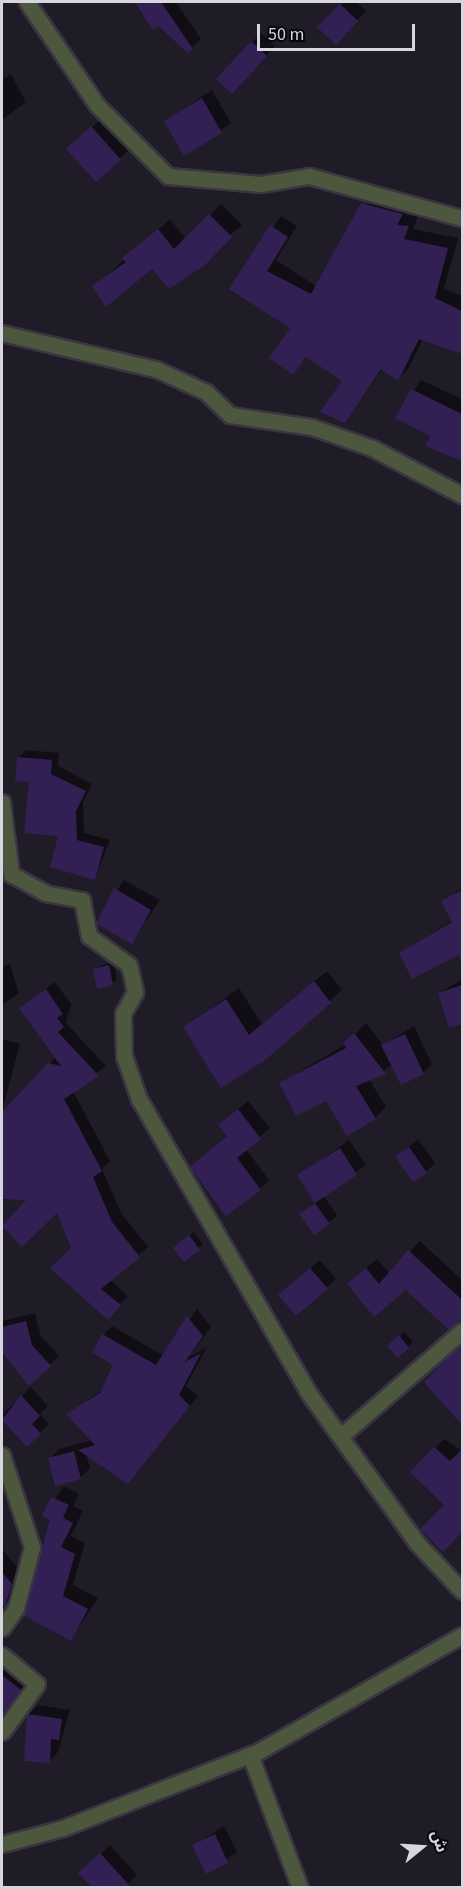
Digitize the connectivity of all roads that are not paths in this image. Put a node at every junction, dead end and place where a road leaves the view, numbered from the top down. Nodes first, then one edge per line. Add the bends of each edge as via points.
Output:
1 (27, 2) edge
2 (462, 218) edge
3 (2, 333) edge
4 (462, 495) edge
5 (2, 802) edge
6 (462, 1331) edge
7 (341, 1436) junction
8 (2, 1455) edge
9 (462, 1592) edge
10 (2, 1628) edge
11 (462, 1635) edge
12 (2, 1655) edge
13 (2, 1732) edge
14 (250, 1755) junction
15 (2, 1844) edge
16 (300, 1887) edge

1 - 2 street via 97,105 168,176 261,184 309,176
3 - 4 street via 156,369 207,392 230,415 312,427 372,448
5 - 7 street via 11,874 45,893 82,900 89,936 129,965 135,992 123,1014 124,1056 139,1099 310,1395
6 - 7 street
7 - 9 street via 418,1544
8 - 10 street via 32,1547 16,1608
11 - 14 street
12 - 13 street via 37,1684
14 - 15 street via 63,1828
14 - 16 street

